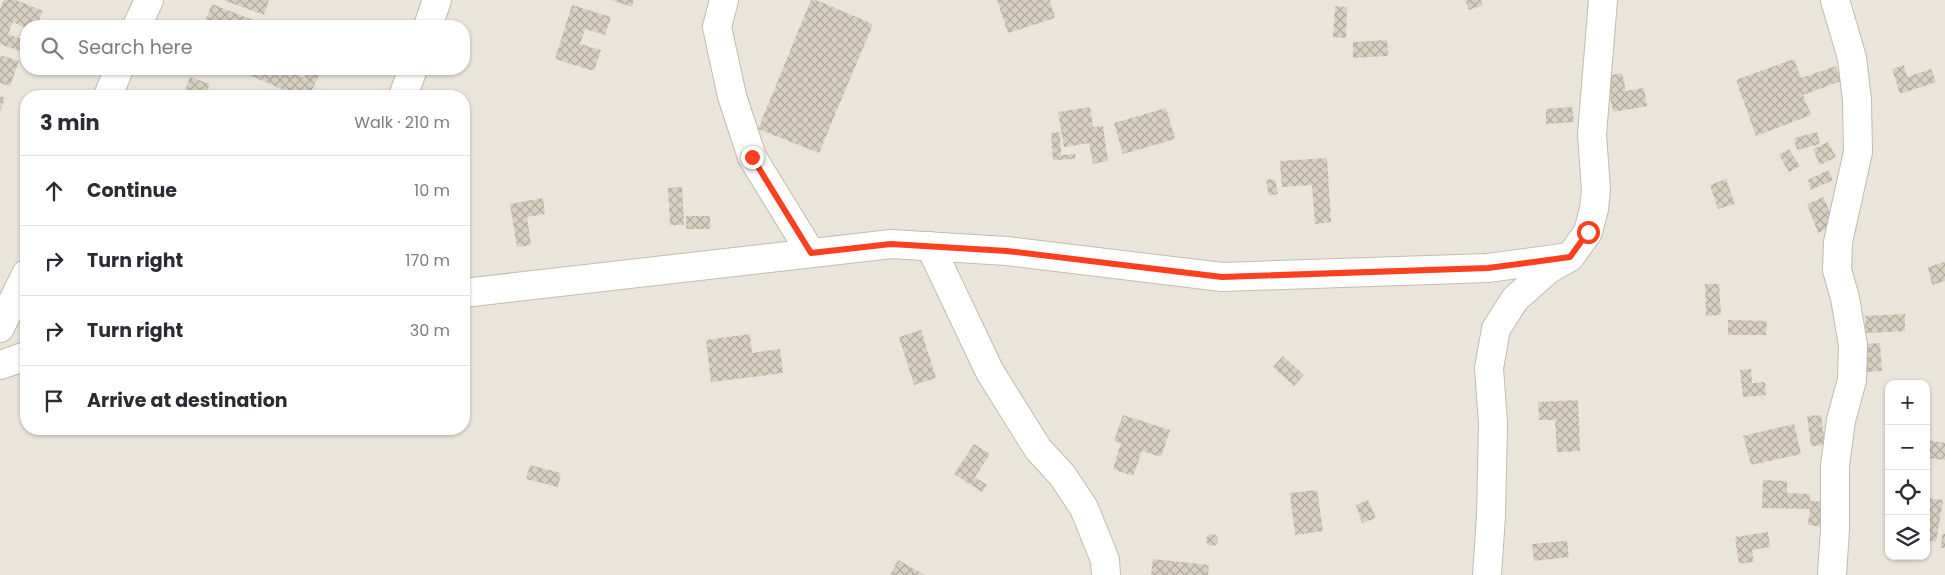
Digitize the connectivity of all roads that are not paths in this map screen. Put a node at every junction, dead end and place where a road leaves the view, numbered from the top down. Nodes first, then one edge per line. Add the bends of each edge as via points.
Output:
1 (149, 0) edge
2 (437, 0) edge
3 (724, 0) edge
4 (1603, 0) edge
5 (1834, 0) edge
6 (140, 20) edge
7 (430, 20) edge
8 (117, 75) edge
9 (411, 75) edge
10 (110, 90) edge
11 (406, 90) edge
12 (930, 246) junction
13 (811, 253) junction
14 (1570, 257) junction
15 (20, 286) edge
16 (470, 291) edge
17 (0, 328) edge
18 (20, 358) edge
19 (0, 365) edge
20 (1106, 575) edge
21 (1487, 575) edge
22 (1832, 575) edge

1 - 6 street
2 - 7 street
3 - 13 street via 717,27 732,96 752,157
4 - 14 street via 1592,134 1596,190 1594,209 1588,232
5 - 22 street via 1852,58 1858,152 1838,242 1837,270 1846,298 1853,344 1852,380 1835,466 1836,529
8 - 10 street
9 - 11 street
12 - 13 street via 891,244
12 - 14 street via 1007,251 1222,277 1488,268
12 - 20 street via 990,372 1038,449 1062,475 1084,508 1105,560
13 - 16 street
14 - 21 street via 1549,269 1516,299 1496,329 1489,368 1493,423 1492,516
15 - 17 street
18 - 19 street

